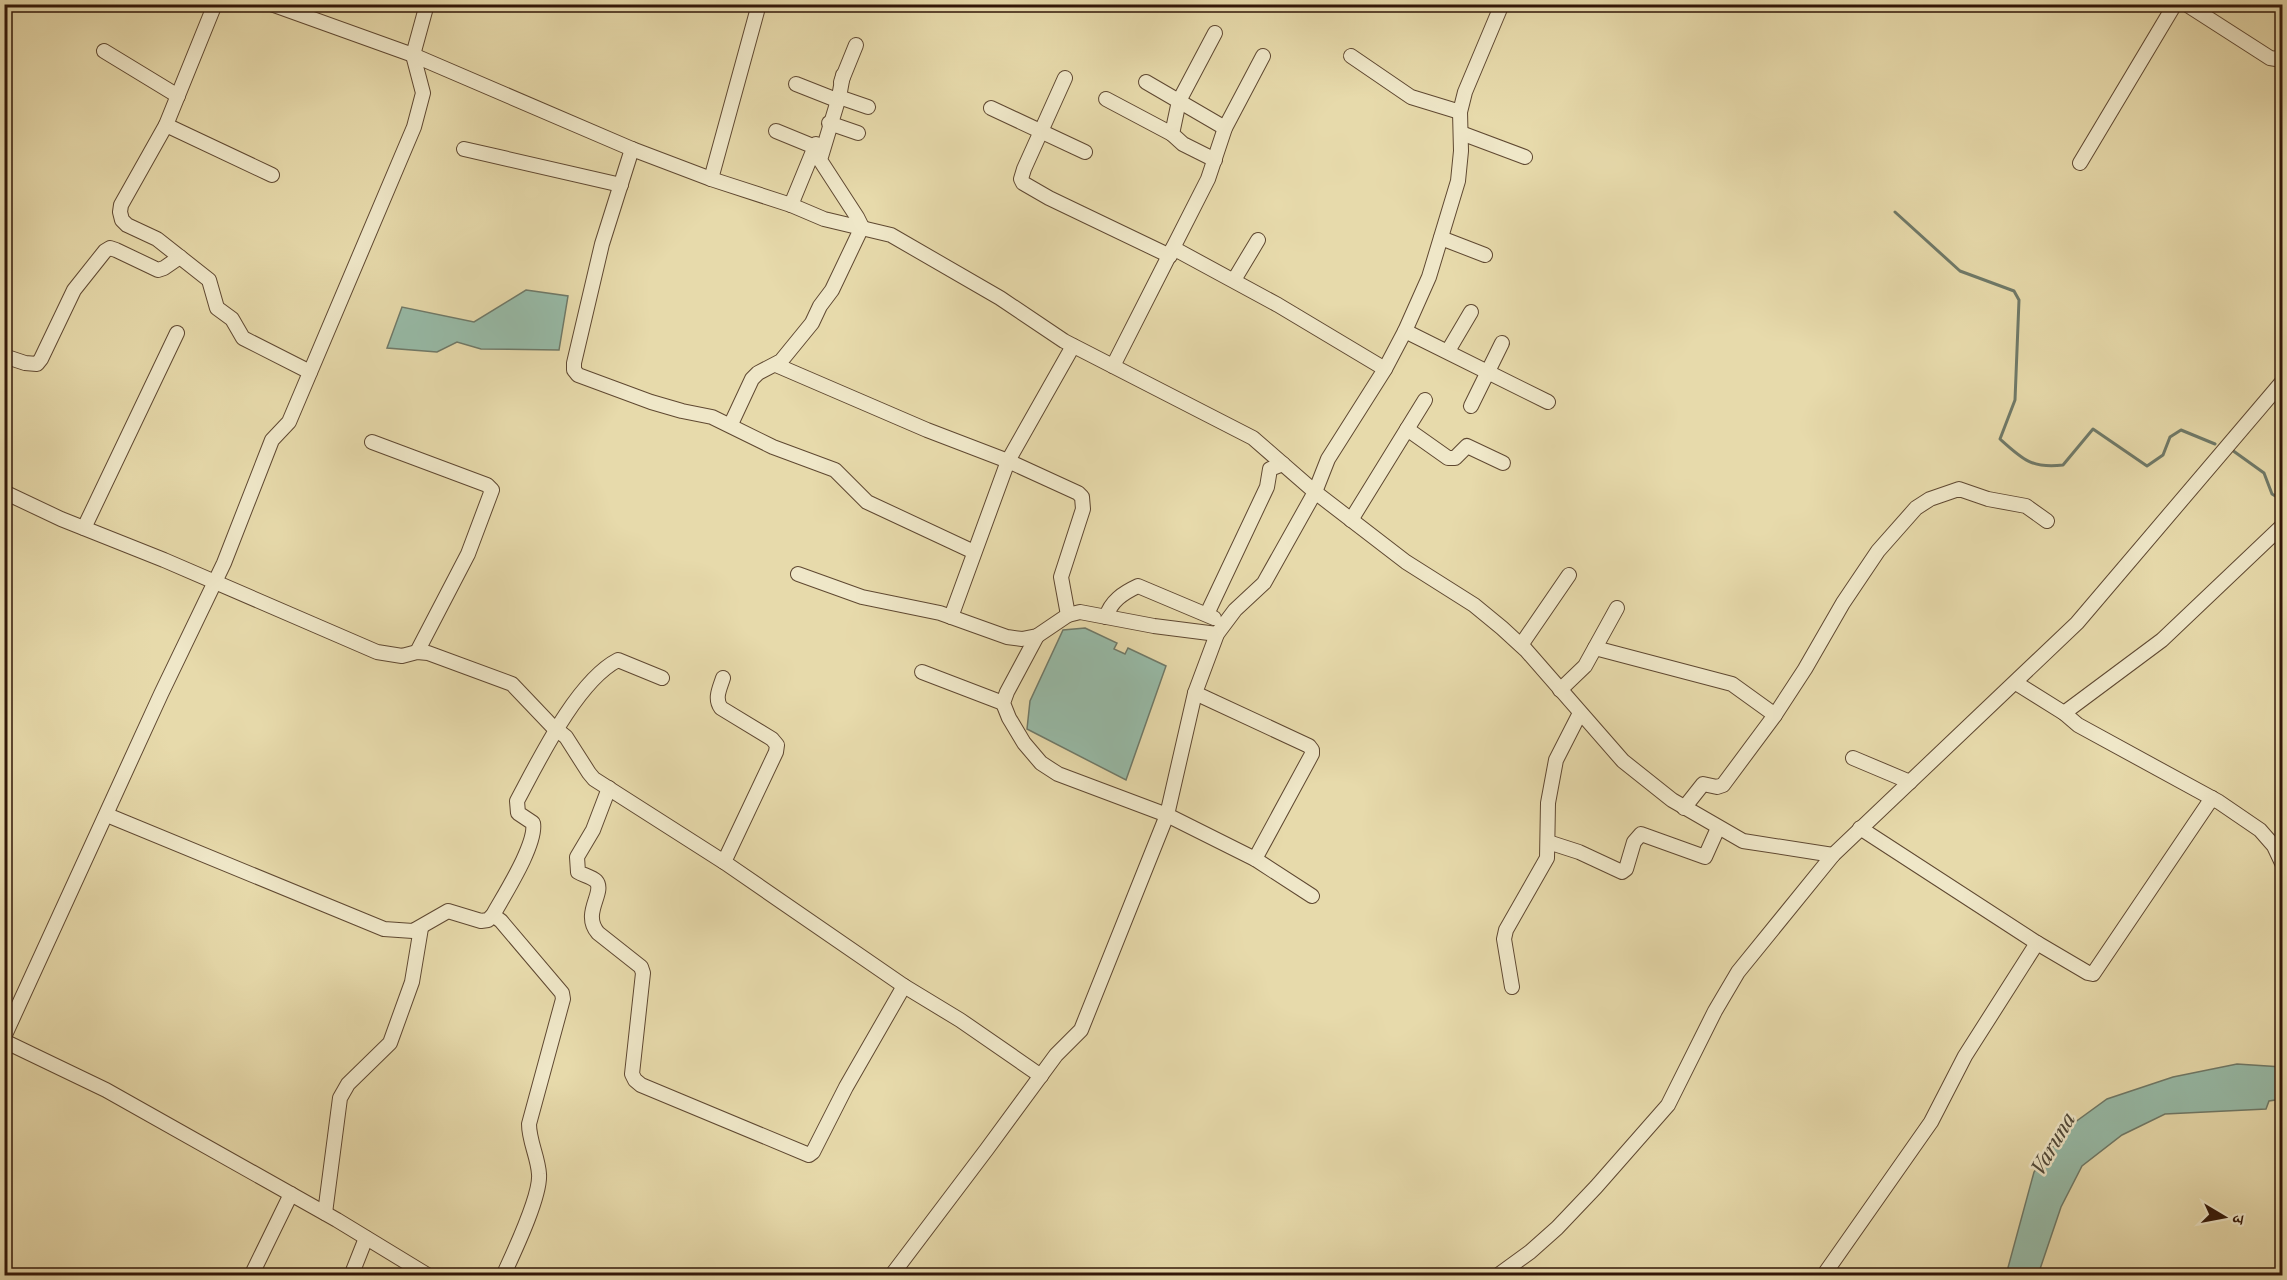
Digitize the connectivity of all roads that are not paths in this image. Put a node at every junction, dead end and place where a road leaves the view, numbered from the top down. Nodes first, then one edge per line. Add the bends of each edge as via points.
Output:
1 (215, 4) edge
2 (271, 4) edge
3 (427, 4) edge
4 (759, 4) edge
5 (1502, 4) edge
6 (2175, 4) edge
7 (2186, 4) edge
8 (1215, 33) dead end
9 (856, 45) dead end
10 (104, 51) dead end
11 (413, 55) junction
12 (2283, 55) edge
13 (1351, 56) dead end
14 (1263, 57) dead end
15 (1065, 78) dead end
16 (1146, 82) dead end
17 (796, 84) dead end
18 (178, 96) junction
19 (837, 98) junction
20 (1106, 99) dead end
21 (1179, 100) junction
22 (868, 107) dead end
23 (991, 108) dead end
24 (1460, 112) junction
25 (830, 123) junction
26 (166, 125) junction
27 (1226, 128) junction
28 (776, 131) dead end
29 (1041, 131) junction
30 (858, 133) dead end
31 (1461, 133) junction
32 (1172, 134) junction
33 (815, 147) junction
34 (464, 148) dead end
35 (632, 149) junction
36 (1085, 152) dead end
37 (1525, 157) dead end
38 (1215, 160) junction
39 (2080, 163) dead end
40 (272, 174) dead end
41 (711, 179) junction
42 (621, 185) junction
43 (791, 205) junction
44 (862, 227) junction
45 (1441, 238) junction
46 (1258, 240) dead end
47 (1172, 252) junction
48 (1485, 255) dead end
49 (180, 256) junction
50 (1234, 280) junction
51 (1471, 312) dead end
52 (1405, 331) junction
53 (177, 333) dead end
54 (1502, 343) dead end
55 (1073, 346) junction
56 (1448, 351) junction
57 (5, 359) edge
58 (776, 365) junction
59 (1113, 366) junction
60 (1384, 369) junction
61 (1487, 371) junction
62 (310, 372) junction
63 (2283, 382) edge
64 (1425, 400) dead end
65 (1548, 402) dead end
66 (1471, 406) dead end
67 (731, 424) junction
68 (1407, 429) junction
69 (372, 442) dead end
70 (1008, 461) junction
71 (1503, 463) dead end
72 (1283, 464) junction
73 (4, 492) edge
74 (1315, 492) junction
75 (1351, 520) junction
76 (2047, 521) dead end
77 (2283, 526) edge
78 (84, 528) junction
79 (974, 552) junction
80 (798, 574) dead end
81 (1569, 575) dead end
82 (215, 581) junction
83 (1617, 608) dead end
84 (1207, 614) junction
85 (1068, 615) junction
86 (1106, 616) junction
87 (951, 617) junction
88 (1221, 628) junction
89 (1037, 636) junction
90 (1521, 645) junction
91 (1595, 648) junction
92 (417, 652) junction
93 (922, 672) dead end
94 (662, 678) dead end
95 (723, 678) dead end
96 (2016, 682) junction
97 (1560, 690) junction
98 (1195, 693) junction
99 (1003, 703) junction
100 (1580, 713) junction
101 (2064, 713) junction
102 (1775, 715) junction
103 (556, 729) junction
104 (1853, 758) dead end
105 (1910, 782) junction
106 (609, 788) junction
107 (2212, 798) junction
108 (1684, 808) junction
109 (107, 815) junction
110 (1167, 815) junction
111 (1718, 828) junction
112 (1860, 828) junction
113 (1548, 842) junction
114 (1833, 855) junction
115 (1255, 859) junction
116 (724, 862) junction
117 (2283, 862) edge
118 (1312, 896) dead end
119 (493, 915) junction
120 (421, 928) junction
121 (2037, 943) junction
122 (904, 986) junction
123 (1512, 987) dead end
124 (4, 1039) edge
125 (1041, 1076) junction
126 (291, 1194) junction
127 (326, 1214) junction
128 (366, 1238) junction
129 (252, 1275) edge
130 (351, 1275) edge
131 (429, 1275) edge
132 (503, 1275) edge
133 (891, 1275) edge
134 (1497, 1275) edge
135 (1823, 1275) edge

1 - 18 street
2 - 11 street
3 - 11 street
4 - 41 street
5 - 24 street
6 - 39 street
7 - 12 street via 2270,58
8 - 21 street
9 - 19 street
10 - 18 street
11 - 35 street
11 - 62 street via 423,93 419,115
13 - 24 street via 1411,97
14 - 27 street
15 - 29 street
16 - 21 street
17 - 19 street
18 - 26 street
19 - 22 street
19 - 25 street
19 - 33 street
20 - 32 street
21 - 27 street
21 - 32 street
23 - 29 street
24 - 31 street
25 - 30 street
25 - 44 street via 819,160
26 - 40 street
26 - 49 street via 120,212 127,225 157,239
27 - 38 street
28 - 33 street
29 - 36 street
29 - 47 street via 1022,174 1023,183
31 - 37 street
31 - 45 street via 1458,180
32 - 38 street
33 - 43 street
34 - 42 street
35 - 41 street
35 - 42 street
38 - 47 street
41 - 43 street
42 - 67 street via 602,244 574,370 578,375 651,402
43 - 44 street via 824,219
44 - 55 street via 891,234 945,264
44 - 58 street via 812,323
45 - 48 street
45 - 52 street
46 - 50 street
47 - 50 street
47 - 59 street
49 - 57 street via 158,270 110,248 74,290 37,364
49 - 62 street via 209,280 217,308 232,319 243,338
50 - 60 street
51 - 56 street
52 - 56 street
52 - 60 street
53 - 78 street
54 - 61 street
55 - 59 street
55 - 70 street
56 - 61 street
58 - 67 street via 752,379
58 - 70 street
59 - 72 street via 1240,430
60 - 74 street via 1328,459
61 - 65 street
61 - 66 street
62 - 82 street via 287,426 272,440
63 - 96 street via 2077,623
64 - 68 street
67 - 79 street via 773,447 835,470 867,502
68 - 71 street via 1448,458 1455,458 1467,446
68 - 75 street
69 - 92 street via 488,485 492,490 468,554
70 - 79 street
70 - 85 street via 1082,497 1083,509 1061,577
72 - 74 street
72 - 84 street via 1270,469 1266,487
73 - 78 street
74 - 75 street
74 - 88 street via 1264,583
75 - 90 street via 1406,562 1474,605
76 - 102 street via 2026,506 1959,489 1916,508 1872,560
77 - 101 street via 2162,640
78 - 82 street
79 - 87 street
80 - 87 street via 862,597
81 - 90 street
82 - 92 street via 377,652 402,656
82 - 109 street
83 - 91 street
84 - 86 street via 1138,586 1115,600
84 - 88 street
85 - 86 street via 1080,612
85 - 89 street
86 - 88 street via 1154,626
87 - 89 street via 1007,637
88 - 98 street
89 - 99 street
90 - 97 street
91 - 97 street via 1585,666
91 - 102 street via 1732,684
92 - 103 street via 512,684
93 - 99 street
94 - 103 street via 618,660 586,688
95 - 116 street via 717,696 721,708 777,745
96 - 101 street
96 - 105 street
97 - 100 street
98 - 110 street
98 - 115 street via 1312,750
99 - 110 street via 1024,743 1049,769
100 - 108 street via 1623,761
100 - 113 street via 1556,760 1548,803
101 - 107 street via 2078,725
102 - 108 street via 1722,785 1703,784
103 - 106 street via 571,743 588,774
103 - 119 street via 517,801 518,813 530,819 534,829 527,852
104 - 105 street
105 - 112 street
106 - 116 street
106 - 122 street via 576,865 578,872 599,888 590,918 592,927 641,967 643,973 632,1074 640,1085 808,1155
107 - 117 street via 2260,830
107 - 121 street via 2093,974
108 - 111 street
109 - 120 street via 384,929
109 - 124 street
110 - 115 street
110 - 125 street via 1081,1030
111 - 113 street via 1705,857 1641,834 1622,872
111 - 114 street via 1743,841
112 - 114 street
112 - 121 street
113 - 123 street via 1547,858 1504,939
114 - 134 street via 1738,972 1668,1105 1557,1228
115 - 118 street
116 - 122 street
119 - 120 street via 481,921 448,911
119 - 132 street via 562,993 563,999 529,1124 539,1186
120 - 127 street via 412,982 390,1043 348,1084 340,1098
121 - 135 street via 1965,1056 1931,1122
122 - 125 street
124 - 126 street via 106,1090
125 - 133 street
126 - 127 street
126 - 129 street
127 - 128 street
128 - 130 street
128 - 131 street

